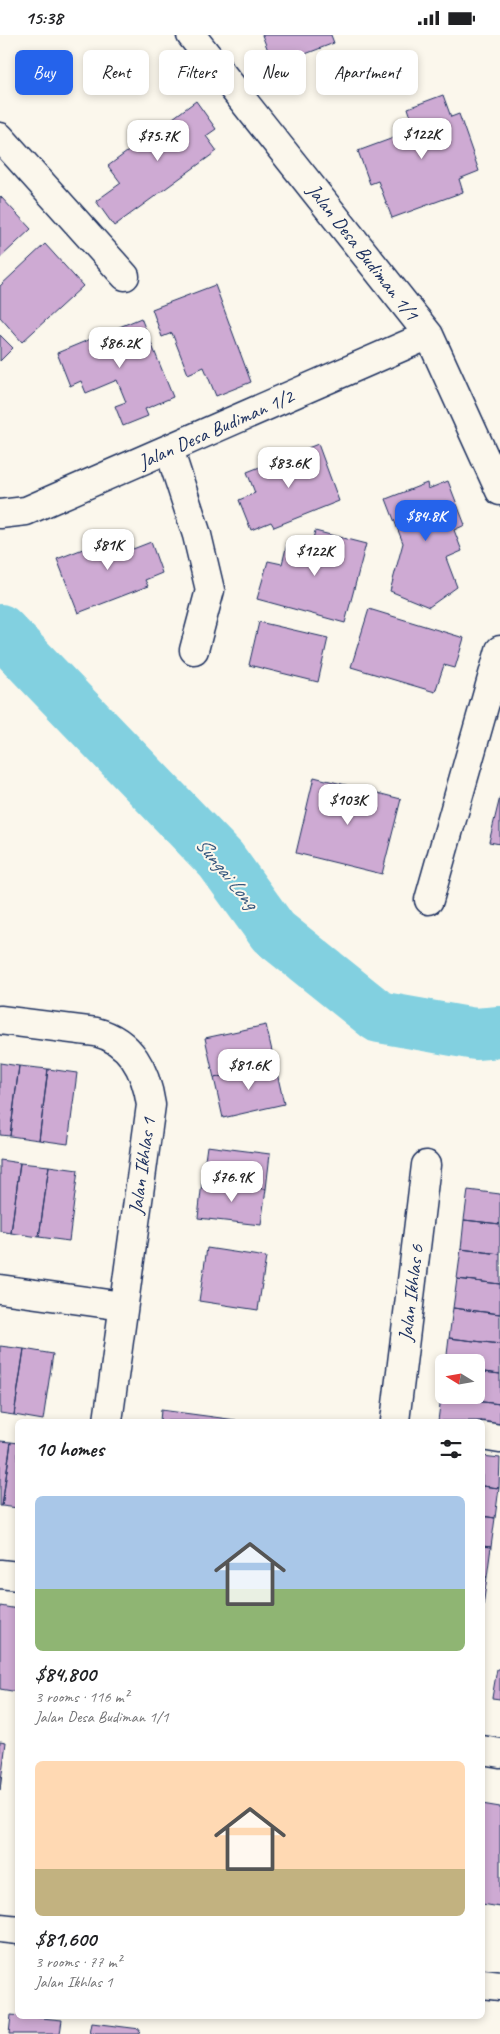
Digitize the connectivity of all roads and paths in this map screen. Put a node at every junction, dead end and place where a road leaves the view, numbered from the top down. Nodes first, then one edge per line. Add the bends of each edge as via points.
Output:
1 (190, 35) edge
2 (0, 137) edge
3 (124, 276) dead end
4 (429, 335) junction
5 (169, 449) junction
6 (500, 491) edge
7 (0, 514) edge
8 (500, 650) edge
9 (194, 651) dead end
10 (429, 901) dead end
11 (0, 1020) edge
12 (426, 1165) dead end
13 (0, 1289) edge
14 (123, 1306) junction
15 (108, 1419) edge
16 (395, 1419) edge
17 (485, 1436) edge
18 (500, 1439) edge
19 (0, 1574) edge
20 (15, 1576) edge
21 (485, 1750) edge
22 (500, 1753) edge
23 (0, 1928) edge
24 (15, 1930) edge
25 (485, 1983) edge
26 (500, 1985) edge

1 - 4 street, Jalan Desa Budiman 1/1
2 - 3 street
4 - 5 street, Jalan Desa Budiman 1/2
4 - 6 street, Jalan Desa Budiman 1/1
5 - 7 street, Jalan Desa Budiman 1/2 via 26,511
5 - 9 street via 197,535 210,589
8 - 10 street
11 - 14 street, Jalan Ikhlas 1 via 108,1035 128,1049 138,1061 151,1105
12 - 16 street, Jalan Ikhlas 6
13 - 14 street
14 - 15 street, Jalan Ikhlas 1
17 - 18 street
19 - 20 street
21 - 22 street
23 - 24 street
25 - 26 street

